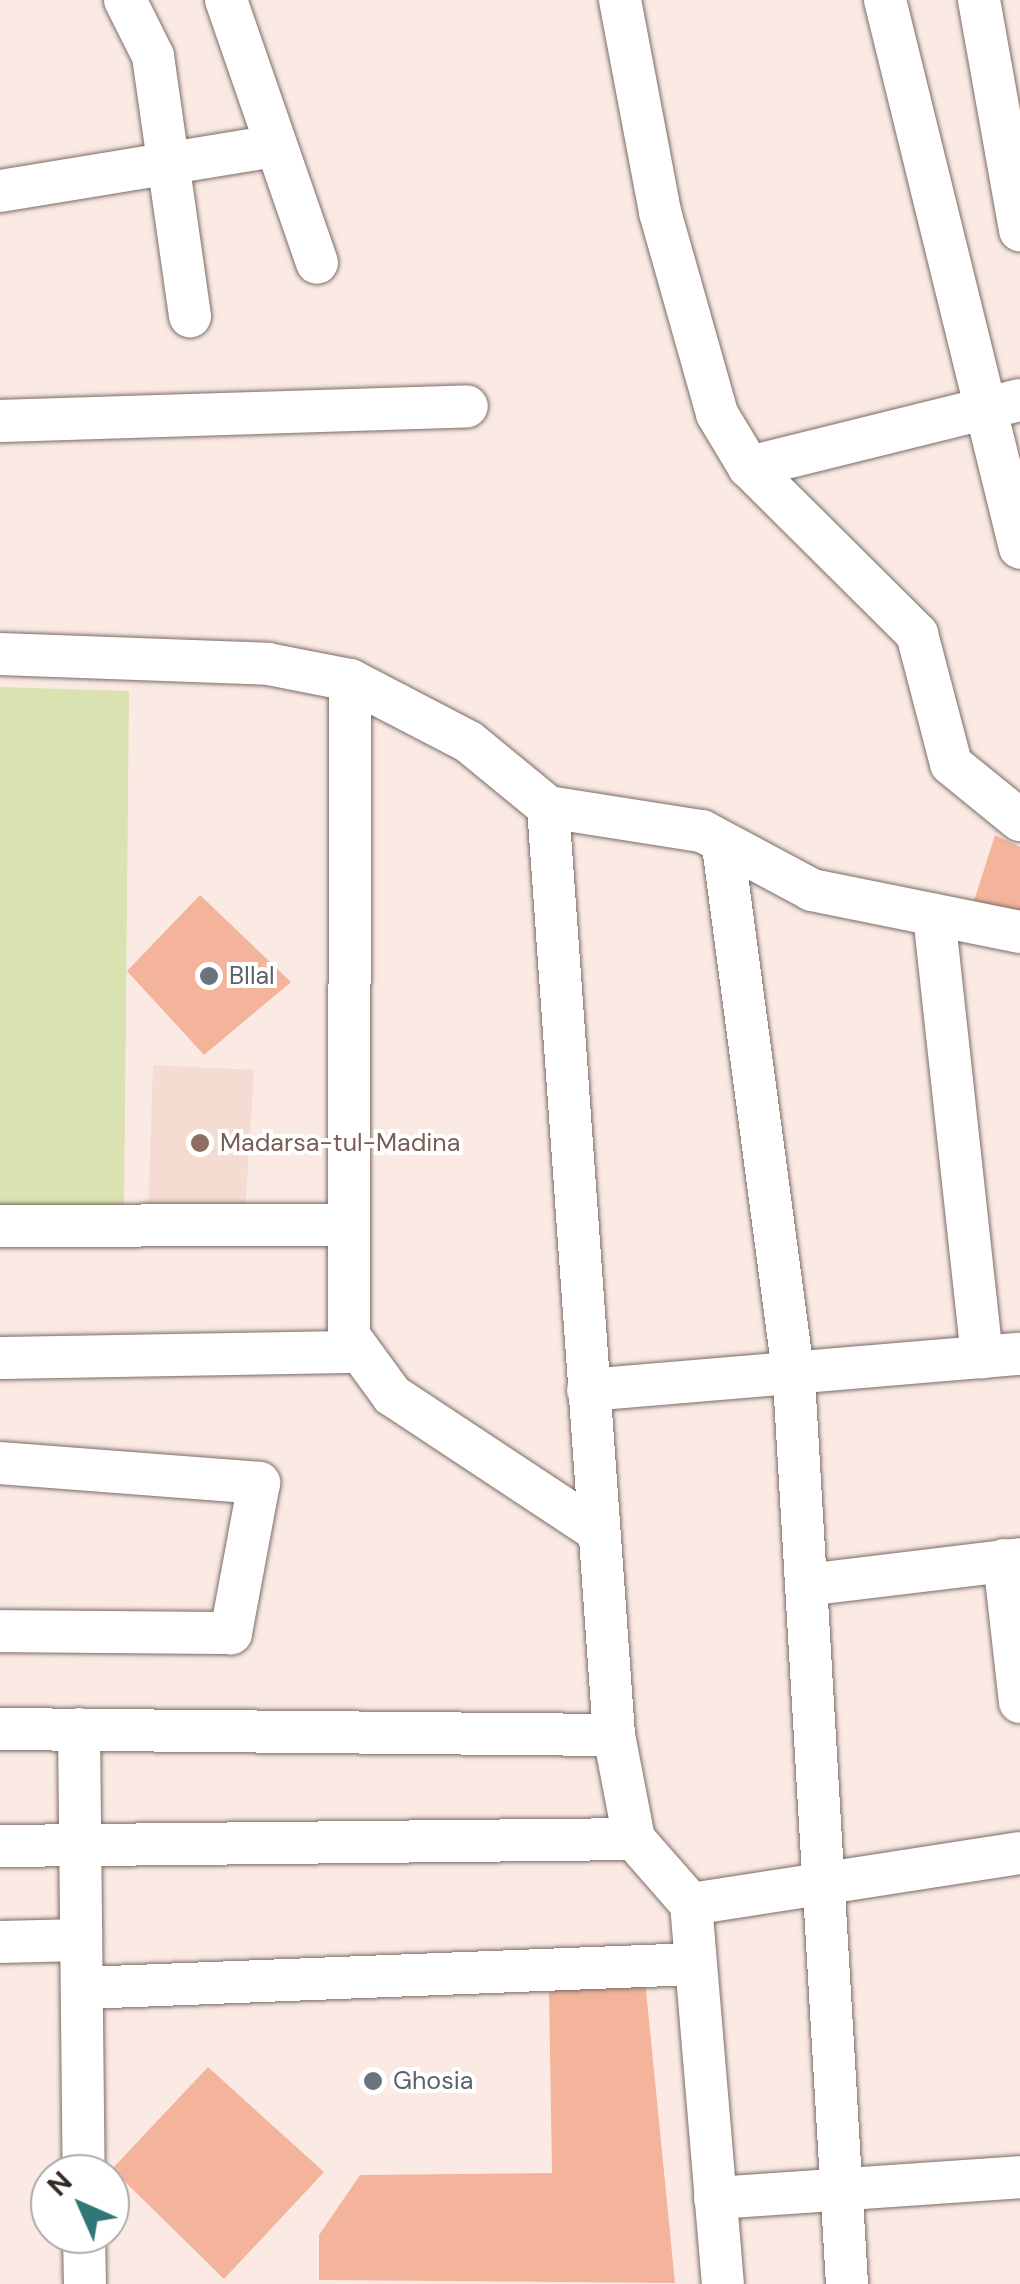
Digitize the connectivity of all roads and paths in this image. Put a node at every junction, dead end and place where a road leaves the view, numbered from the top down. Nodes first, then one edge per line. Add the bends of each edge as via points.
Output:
1 (125, 0) edge
2 (226, 0) edge
3 (620, 0) edge
4 (885, 0) edge
5 (979, 0) edge
6 (270, 147) junction
7 (175, 166) junction
8 (0, 191) edge
9 (1020, 230) edge
10 (317, 262) dead end
11 (190, 316) dead end
12 (1001, 405) edge
13 (468, 406) dead end
14 (0, 421) edge
15 (749, 466) junction
16 (1020, 548) edge
17 (0, 654) edge
18 (350, 680) junction
19 (548, 808) junction
20 (1020, 820) edge
21 (723, 846) junction
22 (934, 915) junction
23 (1020, 932) edge
24 (346, 1225) junction
25 (0, 1226) edge
26 (355, 1352) junction
27 (1001, 1355) edge
28 (0, 1358) edge
29 (794, 1379) junction
30 (588, 1390) junction
31 (0, 1463) edge
32 (596, 1530) junction
33 (1012, 1560) edge
34 (806, 1585) junction
35 (0, 1631) edge
36 (1020, 1702) edge
37 (79, 1728) junction
38 (0, 1729) edge
39 (614, 1734) junction
40 (634, 1840) junction
41 (80, 1845) junction
42 (0, 1846) edge
43 (1020, 1853) edge
44 (822, 1884) junction
45 (691, 1904) junction
46 (82, 1940) junction
47 (0, 1942) edge
48 (696, 1964) junction
49 (84, 1988) junction
50 (84, 2154) edge
51 (1020, 2178) edge
52 (841, 2196) junction
53 (716, 2198) junction
54 (84, 2254) edge
55 (84, 2284) edge
56 (723, 2284) edge
57 (846, 2284) edge

1 - 7 street via 153,56
2 - 6 street
3 - 15 street via 670,248 716,414
4 - 12 street
5 - 9 street
6 - 7 street
6 - 10 street
7 - 8 street
7 - 11 street
12 - 15 street
12 - 16 street
13 - 14 street
15 - 20 street via 917,634 952,764
17 - 18 street via 268,664
18 - 19 street via 470,742
18 - 24 street
19 - 21 street via 702,831
19 - 30 street
21 - 22 street via 812,890
21 - 29 street
22 - 23 street
22 - 27 street
24 - 25 street
24 - 26 street
26 - 28 street
26 - 32 street via 392,1394
27 - 29 street
29 - 30 street
29 - 34 street
30 - 32 street
31 - 35 street via 259,1482 231,1632
32 - 39 street
33 - 34 street
33 - 36 street
34 - 44 street
37 - 38 street
37 - 39 street
37 - 41 street
39 - 40 street
40 - 41 street
40 - 45 street
41 - 42 street
41 - 46 street
43 - 44 street
44 - 45 street
44 - 52 street
45 - 48 street
46 - 47 street
46 - 49 street
48 - 49 street
48 - 53 street
49 - 50 street
51 - 52 street
52 - 53 street
52 - 57 street
53 - 56 street
54 - 55 street

